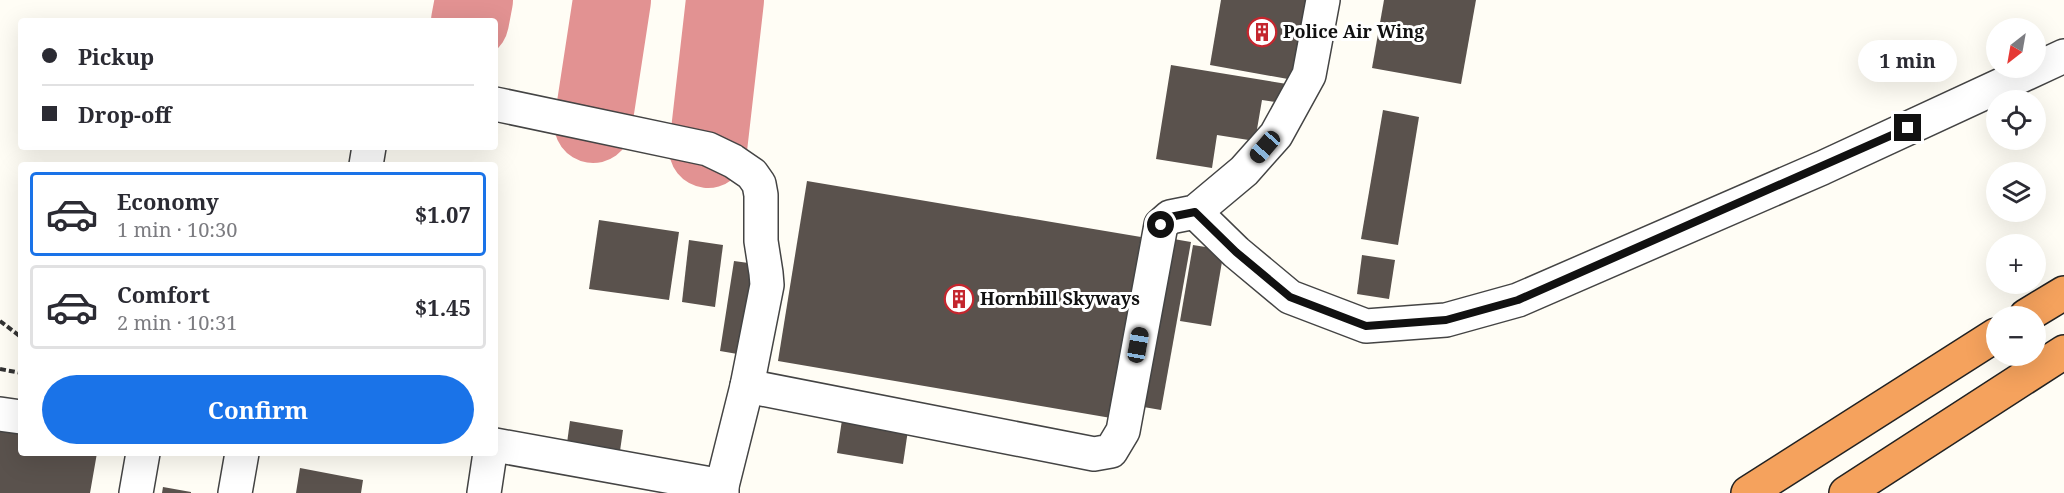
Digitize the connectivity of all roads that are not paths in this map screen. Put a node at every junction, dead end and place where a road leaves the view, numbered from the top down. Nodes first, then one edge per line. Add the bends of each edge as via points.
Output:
1 (1323, 0) edge
2 (2064, 56) edge
3 (498, 105) edge
4 (1195, 212) junction
5 (2064, 292) edge
6 (2042, 306) edge
7 (1986, 341) edge
8 (2064, 352) edge
9 (747, 386) junction
10 (0, 414) edge
11 (18, 417) edge
12 (498, 446) edge
13 (142, 456) edge
14 (242, 456) edge
15 (490, 456) edge
16 (722, 489) edge
17 (136, 493) edge
18 (236, 493) edge
19 (484, 493) edge
20 (1748, 493) edge
21 (1846, 493) edge

1 - 4 lane via 1309,75 1276,135 1244,171
2 - 4 lane via 1822,168 1529,295 1446,320 1366,326 1290,297
3 - 9 lane via 708,149 752,174 761,195 761,241 767,285
4 - 9 lane via 1170,217 1161,225 1123,431 1111,451 1094,454
5 - 6 highway
7 - 20 highway
8 - 21 highway
9 - 16 lane
10 - 11 lane
12 - 16 lane
13 - 17 lane
14 - 18 lane
15 - 19 lane

